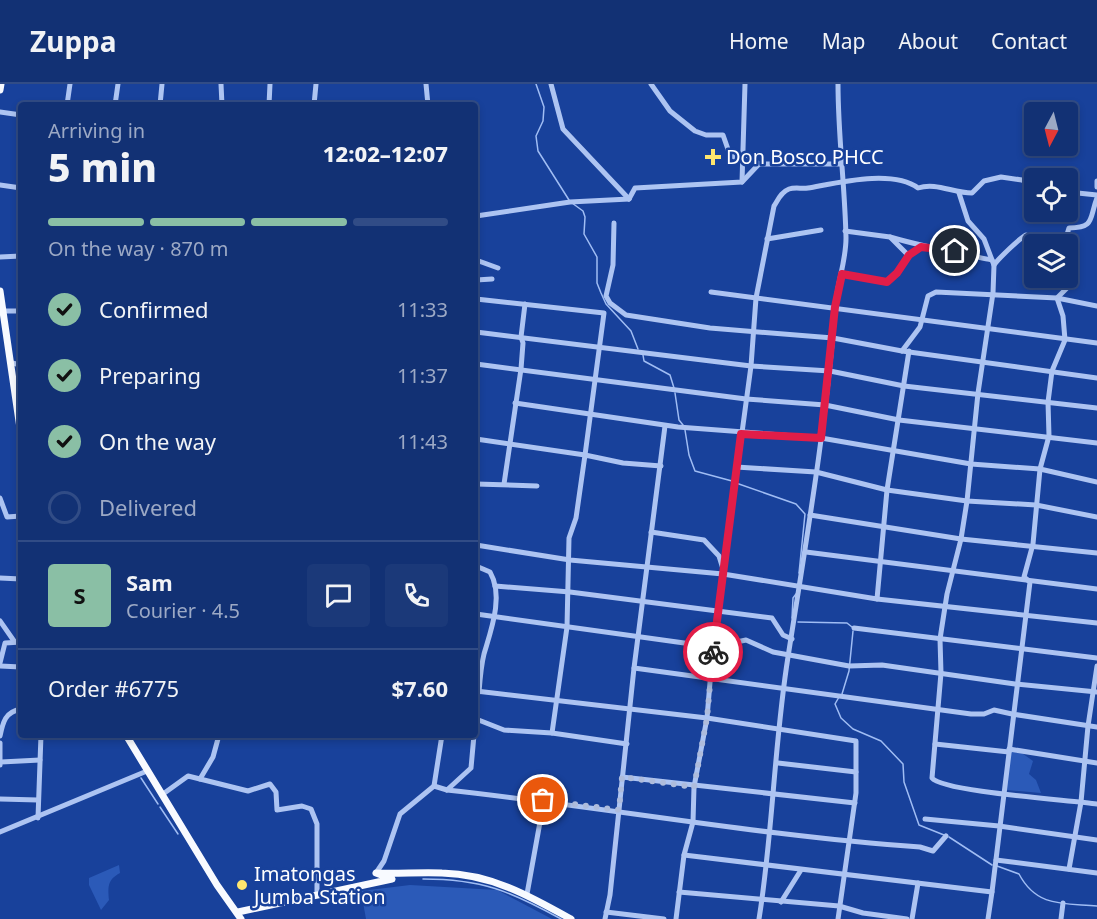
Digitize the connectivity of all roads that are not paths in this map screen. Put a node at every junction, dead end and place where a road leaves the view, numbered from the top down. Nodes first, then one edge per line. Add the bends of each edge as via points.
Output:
1 (1, 84) edge
2 (70, 84) edge
3 (118, 84) edge
4 (162, 84) edge
5 (221, 84) edge
6 (270, 84) edge
7 (316, 84) edge
8 (426, 84) edge
9 (551, 84) edge
10 (651, 84) edge
11 (745, 84) edge
12 (838, 84) edge
13 (0, 90) edge
14 (67, 102) edge
15 (115, 102) edge
16 (160, 102) edge
17 (222, 102) edge
18 (269, 102) edge
19 (314, 102) edge
20 (428, 102) edge
21 (0, 112) edge
22 (18, 115) edge
23 (744, 153) junction
24 (743, 161) junction
25 (759, 164) junction
26 (840, 164) junction
27 (843, 180) junction
28 (1024, 181) edge
29 (1097, 181) edge
30 (742, 182) junction
31 (0, 185) edge
32 (1097, 187) edge
33 (18, 188) edge
34 (959, 193) junction
35 (1078, 193) edge
36 (1097, 196) edge
37 (629, 199) junction
38 (478, 216) edge
39 (614, 223) dead end
40 (821, 230) dead end
41 (845, 231) junction
42 (1067, 234) edge
43 (1024, 236) edge
44 (890, 237) junction
45 (767, 239) junction
46 (921, 247) junction
47 (909, 255) junction
48 (0, 256) edge
49 (18, 256) edge
50 (478, 261) edge
51 (993, 262) junction
52 (498, 268) dead end
53 (842, 274) junction
54 (492, 279) dead end
55 (478, 280) edge
56 (1067, 288) edge
57 (0, 291) edge
58 (711, 292) dead end
59 (993, 293) junction
60 (756, 298) junction
61 (1057, 298) junction
62 (478, 299) edge
63 (1, 301) edge
64 (525, 304) junction
65 (1097, 306) edge
66 (835, 307) junction
67 (4, 311) junction
68 (18, 311) edge
69 (989, 328) junction
70 (478, 332) edge
71 (752, 332) junction
72 (521, 337) junction
73 (833, 338) junction
74 (1065, 340) junction
75 (1097, 343) edge
76 (599, 347) junction
77 (906, 351) junction
78 (984, 362) junction
79 (12, 363) junction
80 (18, 364) edge
81 (478, 364) edge
82 (751, 366) junction
83 (521, 369) junction
84 (830, 371) junction
85 (1052, 371) junction
86 (1097, 378) edge
87 (595, 379) junction
88 (904, 386) junction
89 (978, 393) junction
90 (746, 399) junction
91 (1048, 402) junction
92 (515, 403) junction
93 (825, 405) junction
94 (18, 408) edge
95 (1097, 408) edge
96 (590, 416) junction
97 (899, 420) junction
98 (665, 426) junction
99 (975, 430) junction
100 (741, 434) junction
101 (1049, 436) junction
102 (821, 438) junction
103 (478, 439) edge
104 (1097, 443) edge
105 (510, 444) junction
106 (894, 449) junction
107 (585, 455) junction
108 (970, 464) junction
109 (661, 466) junction
110 (736, 467) junction
111 (1040, 469) junction
112 (816, 472) junction
113 (1097, 482) edge
114 (478, 484) edge
115 (504, 484) junction
116 (537, 486) dead end
117 (887, 490) junction
118 (0, 498) edge
119 (968, 501) junction
120 (1036, 505) junction
121 (810, 515) junction
122 (18, 516) edge
123 (1097, 517) edge
124 (885, 526) junction
125 (652, 532) junction
126 (961, 539) junction
127 (478, 545) edge
128 (806, 552) junction
129 (1097, 553) edge
130 (570, 560) junction
131 (881, 561) junction
132 (648, 566) junction
133 (478, 567) edge
134 (723, 572) junction
135 (951, 572) junction
136 (0, 578) edge
137 (18, 579) edge
138 (1030, 582) junction
139 (495, 586) junction
140 (801, 586) junction
141 (1097, 589) edge
142 (570, 592) junction
143 (878, 599) junction
144 (644, 601) junction
145 (946, 605) junction
146 (718, 611) junction
147 (478, 615) edge
148 (1024, 616) junction
149 (494, 617) junction
150 (0, 621) edge
151 (1097, 623) edge
152 (567, 627) junction
153 (854, 628) dead end
154 (639, 636) junction
155 (792, 639) junction
156 (940, 639) junction
157 (14, 641) junction
158 (18, 642) edge
159 (2, 643) edge
160 (713, 647) junction
161 (1020, 648) junction
162 (788, 655) junction
163 (1097, 658) edge
164 (0, 665) edge
165 (1097, 666) edge
166 (18, 667) edge
167 (634, 668) junction
168 (941, 673) junction
169 (710, 679) junction
170 (1015, 684) junction
171 (478, 687) edge
172 (784, 689) junction
173 (478, 691) edge
174 (1095, 692) edge
175 (556, 700) junction
176 (938, 708) junction
177 (18, 710) edge
178 (630, 710) junction
179 (1012, 714) junction
180 (2, 717) edge
181 (707, 718) junction
182 (478, 722) edge
183 (1088, 726) junction
184 (1097, 728) edge
185 (781, 731) junction
186 (552, 733) junction
187 (0, 736) edge
188 (41, 738) edge
189 (128, 738) edge
190 (218, 738) edge
191 (442, 738) edge
192 (474, 738) edge
193 (0, 743) edge
194 (627, 744) junction
195 (935, 744) junction
196 (1009, 751) junction
197 (40, 760) junction
198 (1084, 762) junction
199 (778, 763) junction
200 (1097, 763) edge
201 (0, 764) edge
202 (147, 771) junction
203 (856, 772) junction
204 (622, 777) junction
205 (200, 779) junction
206 (434, 786) junction
207 (694, 787) junction
208 (447, 790) junction
209 (1004, 793) junction
210 (163, 794) junction
211 (774, 796) junction
212 (0, 799) edge
213 (38, 800) junction
214 (543, 800) junction
215 (1081, 802) junction
216 (855, 803) junction
217 (1097, 804) edge
218 (619, 810) junction
219 (38, 818) junction
220 (925, 819) dead end
221 (693, 822) junction
222 (999, 826) junction
223 (0, 832) edge
224 (770, 833) junction
225 (946, 836) dead end
226 (1073, 837) junction
227 (1097, 840) edge
228 (848, 842) junction
229 (684, 855) junction
230 (766, 866) junction
231 (995, 866) junction
232 (1069, 869) junction
233 (801, 870) junction
234 (376, 873) junction
235 (1097, 873) edge
236 (844, 875) junction
237 (918, 884) junction
238 (679, 892) junction
239 (992, 892) junction
240 (527, 894) junction
241 (316, 895) junction
242 (762, 899) junction
243 (781, 902) junction
244 (1063, 903) dead end
245 (839, 906) junction
246 (606, 912) junction
247 (239, 916) edge
248 (572, 919) edge
249 (604, 919) edge
250 (664, 919) edge
251 (676, 919) edge
252 (759, 919) edge
253 (838, 919) edge
254 (906, 919) edge
255 (912, 919) edge
256 (988, 919) edge
257 (1061, 919) edge

1 - 13 main road
2 - 14 street
3 - 15 street
4 - 16 street
5 - 17 street
6 - 18 street
7 - 19 street
8 - 20 street
9 - 37 street via 562,129
10 - 24 street via 679,119 699,134 723,135 730,155
11 - 23 street
12 - 26 street
21 - 22 street
23 - 24 street
23 - 25 street
24 - 30 street
25 - 26 street
25 - 30 street
26 - 27 street
27 - 34 street via 908,181 918,188 927,185
27 - 41 street
27 - 45 street via 790,189 781,195 774,206
28 - 34 street via 1001,177 984,181 972,193
29 - 32 street
30 - 37 street via 635,188
31 - 33 street
34 - 51 street via 968,221 984,239
35 - 36 street
36 - 42 street via 1088,225 1069,228
37 - 38 street via 599,198
39 - 71 street via 613,266 606,296 614,307 626,315
40 - 45 street
41 - 44 street
41 - 53 street
43 - 51 street
44 - 46 street
44 - 47 street
45 - 60 street
46 - 47 street
46 - 51 street
47 - 53 street via 887,282
48 - 49 street
50 - 52 street
51 - 59 street
53 - 66 street
54 - 55 street
56 - 61 street
57 - 63 main road
58 - 60 street
59 - 61 street
59 - 69 street
59 - 77 street via 936,292 928,296 920,327
60 - 66 street
60 - 71 street
61 - 65 street
61 - 74 street
62 - 64 street
63 - 67 main road
64 - 72 street
64 - 76 street via 604,313
66 - 69 street
66 - 73 street
67 - 68 street
67 - 79 main road
69 - 74 street
69 - 78 street
70 - 72 street
71 - 73 street
71 - 82 street
72 - 76 street
72 - 83 street
73 - 77 street
73 - 84 street
74 - 75 street
74 - 85 street
76 - 82 street
76 - 87 street
77 - 78 street
77 - 88 street
78 - 85 street
78 - 89 street
79 - 80 street
79 - 94 main road
81 - 83 street
82 - 84 street
82 - 90 street
83 - 87 street
83 - 92 street
84 - 88 street
84 - 93 street
85 - 86 street
85 - 91 street
87 - 90 street
87 - 96 street
88 - 89 street
88 - 97 street
89 - 91 street
89 - 99 street
90 - 93 street
90 - 100 street
91 - 95 street
91 - 101 street
92 - 96 street
92 - 105 street
93 - 97 street
93 - 102 street
96 - 98 street
96 - 107 street
97 - 99 street
97 - 106 street
98 - 100 street
98 - 109 street
99 - 101 street
99 - 108 street
100 - 102 street
100 - 110 street
101 - 104 street
101 - 111 street
102 - 106 street
102 - 112 street
103 - 105 street
105 - 107 street
105 - 115 street
106 - 108 street
106 - 117 street
107 - 109 street
107 - 130 street via 576,518 569,538
108 - 111 street
108 - 119 street
109 - 125 street
110 - 112 street
110 - 134 street
111 - 113 street
111 - 120 street
112 - 117 street
112 - 121 street
114 - 115 street
115 - 116 street
117 - 119 street
117 - 124 street
118 - 122 street via 7,517
119 - 120 street
119 - 126 street
120 - 123 street
120 - 138 street via 1033,544 1024,577
121 - 124 street
121 - 128 street
124 - 126 street
124 - 131 street
125 - 132 street
125 - 134 street via 704,540 719,556
126 - 129 street
126 - 135 street
127 - 130 street
128 - 131 street
128 - 140 street
130 - 132 street
130 - 142 street
131 - 135 street
131 - 143 street
132 - 134 street
132 - 144 street
133 - 139 street via 490,572
134 - 140 street
134 - 146 street
135 - 138 street
135 - 145 street
136 - 137 street
138 - 141 street
138 - 148 street
139 - 142 street
139 - 149 street
140 - 143 street
140 - 155 street
142 - 144 street
142 - 152 street
143 - 145 street
144 - 146 street
144 - 154 street
145 - 148 street
145 - 156 street
146 - 155 street via 772,618 783,635
146 - 160 street
147 - 149 street
148 - 151 street
148 - 161 street
149 - 152 street
149 - 171 street
150 - 157 street
152 - 154 street
152 - 175 street
153 - 156 street
154 - 160 street
154 - 167 street
155 - 162 street
156 - 161 street
156 - 168 street
157 - 158 street
157 - 159 street
159 - 164 street
160 - 162 street via 747,640
160 - 169 street
161 - 163 street
161 - 170 street
162 - 168 street via 849,666 882,665
162 - 172 street
164 - 166 street
165 - 174 street
167 - 169 street
167 - 178 street
168 - 170 street
168 - 176 street
169 - 172 street
169 - 181 street
170 - 174 street
170 - 179 street
172 - 176 street
172 - 185 street
173 - 175 street
174 - 183 street
175 - 178 street
175 - 186 street
176 - 179 street via 971,714 1003,710
176 - 195 street
177 - 180 street
178 - 181 street
178 - 194 street
179 - 183 street
179 - 196 street
180 - 187 street
181 - 185 street
181 - 207 street
182 - 186 street via 504,730
183 - 184 street
183 - 198 street
185 - 199 street
185 - 203 street via 856,741
186 - 194 street
188 - 197 street
189 - 202 main road
190 - 205 street
191 - 206 street
192 - 208 street via 471,768
193 - 201 street
194 - 204 street
195 - 196 street
195 - 209 street via 932,778 936,783 956,789
196 - 198 street
196 - 209 street
197 - 201 street
197 - 213 street
198 - 200 street
198 - 215 street
199 - 203 street
199 - 211 street
202 - 210 main road
202 - 219 street
203 - 216 street
204 - 207 street
204 - 218 street
205 - 210 street via 184,777
205 - 241 street via 248,791 270,784 278,796 277,810 302,806 311,809 317,824
206 - 208 street
206 - 234 street via 399,814 384,861
207 - 211 street
207 - 221 street
208 - 214 street
209 - 215 street
209 - 222 street
210 - 247 main road via 216,885
211 - 216 street
211 - 224 street
212 - 213 street
213 - 219 street
214 - 218 street
214 - 240 street
215 - 217 street
215 - 226 street
216 - 228 street
218 - 221 street
218 - 246 street
219 - 223 street
220 - 222 street
221 - 224 street
221 - 229 street
222 - 226 street
222 - 231 street
224 - 228 street
224 - 230 street
225 - 228 street via 933,851
226 - 227 street
226 - 232 street
228 - 236 street
229 - 230 street
229 - 238 street
230 - 233 street
230 - 242 street
231 - 232 street
231 - 239 street
232 - 235 street
233 - 236 street
233 - 243 street
234 - 240 main road via 463,875
234 - 241 main road via 392,879
236 - 237 street
236 - 245 street
237 - 239 street
237 - 255 street
238 - 242 street
238 - 251 street
239 - 256 street
240 - 248 main road
241 - 247 main road
242 - 243 street
242 - 252 street
243 - 245 street
244 - 257 street
245 - 253 street
245 - 254 street via 863,914
246 - 249 street
246 - 250 street

